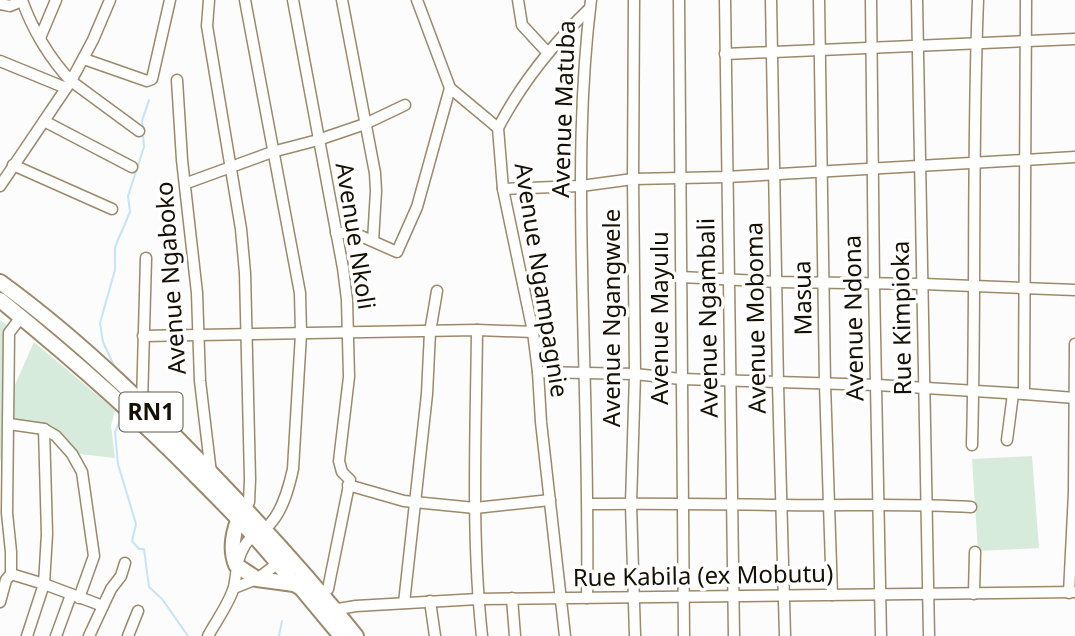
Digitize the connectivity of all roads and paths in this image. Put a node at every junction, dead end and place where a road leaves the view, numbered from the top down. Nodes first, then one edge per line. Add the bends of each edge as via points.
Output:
1 (56, 0) edge
2 (110, 0) edge
3 (170, 0) edge
4 (209, 0) edge
5 (245, 0) edge
6 (293, 0) edge
7 (342, 0) edge
8 (417, 0) edge
9 (518, 0) edge
10 (634, 0) edge
11 (679, 0) edge
12 (725, 0) edge
13 (772, 0) edge
14 (819, 0) edge
15 (871, 0) edge
16 (917, 0) edge
17 (978, 0) edge
18 (1026, 0) edge
19 (22, 1) edge
20 (0, 4) edge
21 (590, 5) edge
22 (40, 37) junction
23 (1075, 39) edge
24 (976, 42) junction
25 (1026, 43) junction
26 (917, 45) junction
27 (872, 48) junction
28 (821, 50) junction
29 (547, 52) junction
30 (725, 54) junction
31 (772, 54) junction
32 (83, 59) junction
33 (0, 61) edge
34 (177, 80) dead end
35 (68, 85) junction
36 (450, 89) junction
37 (405, 106) dead end
38 (44, 121) junction
39 (365, 124) junction
40 (498, 128) junction
41 (139, 131) dead end
42 (318, 140) junction
43 (272, 152) junction
44 (1075, 157) edge
45 (1026, 160) junction
46 (976, 163) junction
47 (13, 165) junction
48 (920, 165) junction
49 (132, 167) dead end
50 (231, 167) junction
51 (873, 169) junction
52 (821, 172) junction
53 (775, 174) junction
54 (727, 177) junction
55 (632, 179) junction
56 (679, 179) junction
57 (187, 183) junction
58 (0, 186) edge
59 (581, 186) junction
60 (503, 190) junction
61 (112, 209) dead end
62 (336, 233) junction
63 (373, 241) junction
64 (146, 258) dead end
65 (681, 277) junction
66 (728, 280) junction
67 (0, 282) edge
68 (777, 282) junction
69 (824, 283) junction
70 (874, 284) junction
71 (923, 284) junction
72 (973, 286) junction
73 (1025, 288) junction
74 (437, 290) dead end
75 (1075, 290) edge
76 (0, 300) edge
77 (21, 317) junction
78 (477, 330) junction
79 (430, 332) junction
80 (533, 332) junction
81 (301, 334) junction
82 (348, 334) junction
83 (198, 335) junction
84 (248, 335) junction
85 (143, 336) junction
86 (1075, 344) edge
87 (538, 372) junction
88 (584, 372) junction
89 (635, 374) junction
90 (681, 379) junction
91 (729, 382) junction
92 (778, 384) junction
93 (825, 384) junction
94 (877, 386) junction
95 (925, 388) junction
96 (973, 391) junction
97 (1013, 394) junction
98 (1024, 394) junction
99 (1074, 398) edge
100 (142, 403) junction
101 (9, 424) junction
102 (44, 429) junction
103 (1007, 440) dead end
104 (971, 445) dead end
105 (211, 473) junction
106 (349, 481) junction
107 (550, 500) junction
108 (415, 502) junction
109 (683, 503) junction
110 (732, 503) junction
111 (589, 504) junction
112 (631, 504) junction
113 (927, 504) junction
114 (781, 505) junction
115 (829, 505) junction
116 (878, 505) junction
117 (971, 507) dead end
118 (475, 508) junction
119 (243, 514) junction
120 (259, 532) junction
121 (975, 552) dead end
122 (284, 559) junction
123 (125, 563) dead end
124 (236, 565) junction
125 (11, 574) junction
126 (306, 575) junction
127 (257, 579) junction
128 (44, 584) junction
129 (294, 584) junction
130 (233, 588) junction
131 (328, 589) dead end
132 (1072, 592) edge
133 (974, 594) junction
134 (832, 595) junction
135 (882, 595) junction
136 (928, 595) junction
137 (75, 596) junction
138 (733, 596) junction
139 (784, 596) junction
140 (634, 597) junction
141 (684, 597) junction
142 (512, 598) junction
143 (560, 598) junction
144 (587, 598) junction
145 (478, 599) junction
146 (430, 601) junction
147 (0, 602) edge
148 (404, 603) junction
149 (103, 606) junction
150 (333, 607) junction
151 (138, 611) dead end
152 (27, 636) edge
153 (55, 636) edge
154 (89, 636) edge
155 (128, 636) edge
156 (208, 636) edge
157 (341, 636) edge
158 (356, 636) edge
159 (435, 636) edge
160 (482, 636) edge
161 (515, 636) edge
162 (565, 636) edge
163 (635, 636) edge
164 (684, 636) edge
165 (734, 636) edge
166 (785, 636) edge
167 (881, 636) edge
168 (929, 636) edge

1 - 22 street
2 - 32 street
3 - 32 street via 152,79
4 - 50 street via 207,26
5 - 43 street
6 - 42 street, Avenue Nkoli
7 - 39 street
8 - 36 street
9 - 29 street via 523,25
10 - 55 street, Avenue Ngangwele
11 - 56 street, Avenue Mayulu
12 - 30 street, Avenue Ngambali
13 - 31 street, Avenue Moboma
14 - 28 street, Masua
15 - 27 street, Avenue Ndona
16 - 26 street, Rue Kimpioka
17 - 24 street
18 - 25 street
19 - 20 street
19 - 22 street
21 - 29 street
21 - 59 street, Avenue Matuba
22 - 35 street
23 - 25 street
24 - 25 street
24 - 26 street
24 - 46 street
25 - 45 street
26 - 27 street
26 - 48 street, Rue Kimpioka
27 - 28 street
27 - 51 street, Avenue Ndona
28 - 31 street
28 - 52 street, Masua
29 - 40 street
30 - 31 street
30 - 54 street, Avenue Ngambali
31 - 53 street, Avenue Moboma
32 - 35 street
33 - 35 street
34 - 57 street, Avenue Ngaboko
35 - 38 street
35 - 41 street
36 - 40 street
36 - 63 street via 424,184 399,250 394,252
37 - 39 street
38 - 47 street
38 - 49 street
39 - 42 street
39 - 63 street via 376,182
40 - 60 street, Avenue Ngampagnie
42 - 43 street
42 - 62 street, Avenue Nkoli
43 - 50 street
43 - 81 street via 300,293
44 - 45 street
45 - 46 street
45 - 73 street
46 - 48 street
46 - 72 street
47 - 58 street
47 - 61 street
48 - 51 street
48 - 71 street, Rue Kimpioka
50 - 57 street
50 - 84 street
51 - 52 street
51 - 70 street, Avenue Ndona
52 - 53 street
52 - 69 street, Masua
53 - 54 street
53 - 68 street, Avenue Moboma
54 - 56 street
54 - 66 street, Avenue Ngambali
55 - 56 street
55 - 59 street
55 - 89 street, Avenue Ngangwele
56 - 65 street, Avenue Mayulu
57 - 83 street, Avenue Ngaboko
59 - 60 street
59 - 88 street, Avenue Matuba
60 - 80 street, Avenue Ngampagnie
62 - 63 street via 354,233
62 - 82 street, Avenue Nkoli
64 - 85 street
65 - 66 street
65 - 90 street, Avenue Mayulu
66 - 68 street
66 - 91 street, Avenue Ngambali
67 - 100 highway, RN1
68 - 69 street
68 - 92 street, Avenue Moboma
69 - 70 street
69 - 93 street, Masua
70 - 71 street
70 - 94 street, Avenue Ndona
71 - 72 street
71 - 95 street, Rue Kimpioka
72 - 73 street
72 - 96 street
73 - 75 street
73 - 98 street
74 - 79 street
76 - 77 highway, RN1
77 - 101 street via 9,333
77 - 119 highway, RN1 via 134,414 234,511
78 - 79 street
78 - 80 street
78 - 118 street
79 - 82 street
79 - 108 street
80 - 87 street, Avenue Ngampagnie
81 - 82 street
81 - 84 street
81 - 120 street via 293,469 276,516
82 - 106 street, Avenue Nkoli via 349,377 338,461
83 - 84 street
83 - 85 street
83 - 105 street, Avenue Ngaboko
84 - 119 street via 250,479
85 - 100 street
86 - 99 street
87 - 88 street
87 - 107 street, Avenue Ngampagnie
88 - 89 street
88 - 111 street, Avenue Matuba
89 - 90 street
89 - 112 street, Avenue Ngangwele
90 - 91 street
90 - 109 street, Avenue Mayulu
91 - 92 street
91 - 110 street, Avenue Ngambali
92 - 93 street
92 - 114 street, Avenue Moboma
93 - 94 street
93 - 115 street, Masua
94 - 95 street
94 - 116 street, Avenue Ndona
95 - 96 street
95 - 113 street, Rue Kimpioka
96 - 97 street
96 - 104 street
97 - 98 street
97 - 103 street
98 - 99 street
99 - 132 street
100 - 105 highway, RN1
101 - 102 street
101 - 125 street
102 - 128 street
102 - 137 street via 72,454 82,472 94,556
105 - 119 highway, RN1
106 - 108 street
106 - 131 street, Avenue Nkoli
107 - 118 street
107 - 143 street, Avenue Ngampagnie
108 - 118 street
108 - 148 street
109 - 110 street
109 - 112 street
109 - 141 street, Avenue Mayulu
110 - 114 street
110 - 138 street, Avenue Ngambali
111 - 112 street
111 - 144 street, Avenue Matuba
112 - 140 street, Avenue Ngangwele
113 - 116 street
113 - 117 street
113 - 136 street, Rue Kimpioka
114 - 115 street
114 - 139 street, Avenue Moboma
115 - 116 street
115 - 134 street, Masua
116 - 135 street, Avenue Ndona
118 - 145 street
119 - 120 highway, RN1
119 - 124 highway via 233,541
120 - 122 highway, RN1
120 - 124 street via 246,544
121 - 133 street
122 - 126 highway, RN1
122 - 127 street
122 - 129 highway, RN1
123 - 149 street
124 - 127 highway
124 - 130 street
125 - 128 street
125 - 147 street
126 - 129 highway
126 - 150 highway, RN1
127 - 129 highway
127 - 130 street
128 - 137 street
128 - 152 street
129 - 157 highway, RN1
130 - 156 street
132 - 133 street, Rue Kabila (ex Mobutu)
133 - 136 street, Rue Kabila (ex Mobutu)
134 - 135 street, Rue Kabila (ex Mobutu)
134 - 139 street, Rue Kabila (ex Mobutu)
135 - 136 street, Rue Kabila (ex Mobutu)
135 - 167 street, Avenue Ndona
136 - 168 street, Rue Kimpioka
137 - 149 street
137 - 153 street
138 - 139 street, Rue Kabila (ex Mobutu)
138 - 141 street, Rue Kabila (ex Mobutu)
138 - 165 street, Avenue Ngambali
139 - 166 street, Avenue Moboma
140 - 141 street, Rue Kabila (ex Mobutu)
140 - 144 street, Rue Kabila (ex Mobutu)
140 - 163 street, Avenue Ngangwele
141 - 164 street, Avenue Mayulu
142 - 143 street, Rue Kabila (ex Mobutu)
142 - 145 street, Rue Kabila (ex Mobutu)
142 - 161 street
143 - 144 street, Rue Kabila (ex Mobutu)
143 - 162 street, Avenue Ngampagnie
145 - 146 street, Rue Kabila (ex Mobutu)
145 - 160 street
146 - 148 street, Rue Kabila (ex Mobutu)
146 - 159 street
148 - 150 street, Rue Kabila (ex Mobutu)
149 - 154 street
150 - 158 highway, RN1
151 - 155 street

